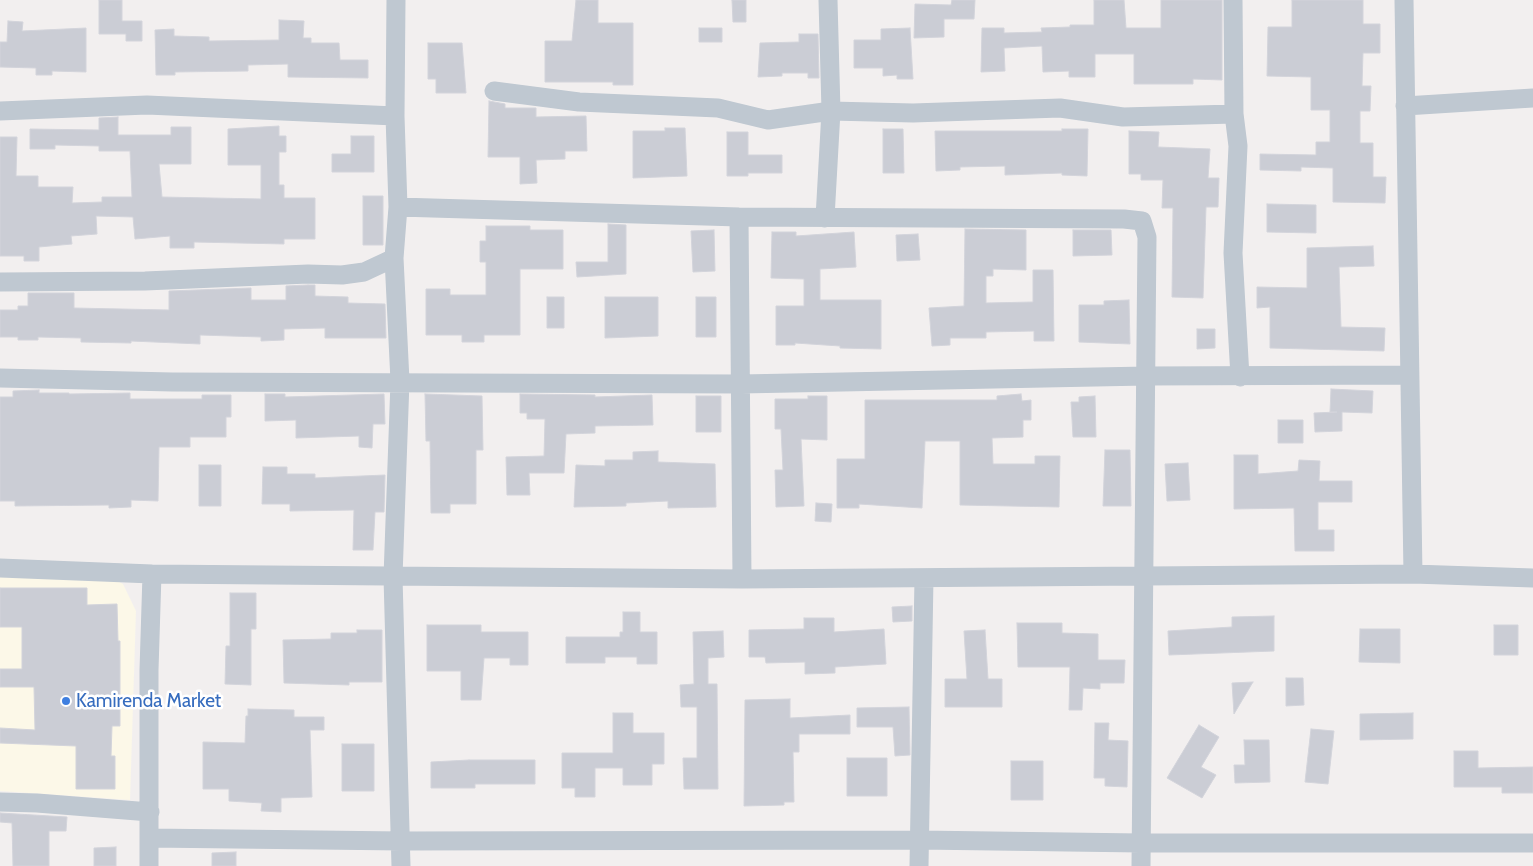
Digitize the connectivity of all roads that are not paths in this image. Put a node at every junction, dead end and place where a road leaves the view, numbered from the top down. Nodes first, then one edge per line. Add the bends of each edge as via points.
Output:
1 (396, 0) edge
2 (828, 0) edge
3 (1233, 0) edge
4 (1404, 0) edge
5 (494, 92) dead end
6 (1533, 98) edge
7 (1405, 106) junction
8 (0, 111) edge
9 (831, 111) junction
10 (1234, 114) junction
11 (395, 116) junction
12 (398, 207) junction
13 (740, 217) junction
14 (825, 218) junction
15 (394, 258) junction
16 (0, 282) edge
17 (1409, 375) junction
18 (1146, 376) junction
19 (1240, 377) junction
20 (0, 378) edge
21 (400, 381) junction
22 (741, 384) junction
23 (0, 568) edge
24 (152, 574) junction
25 (1413, 574) junction
26 (393, 577) junction
27 (924, 578) junction
28 (1145, 578) junction
29 (1533, 578) edge
30 (742, 579) junction
31 (0, 802) edge
32 (150, 812) junction
33 (150, 838) junction
34 (919, 840) junction
35 (402, 841) junction
36 (1533, 843) edge
37 (1141, 844) junction
38 (150, 866) edge
39 (402, 866) edge
40 (919, 866) edge
41 (1141, 866) edge

1 - 11 street
2 - 9 street
3 - 10 street
4 - 7 street
5 - 9 street via 579,102 718,108 768,120
6 - 7 street
7 - 17 street
8 - 11 street via 147,105
9 - 10 street via 914,114 1060,108 1123,117
9 - 14 street
10 - 19 street via 1238,146 1233,253
11 - 12 street
12 - 13 street
12 - 15 street
13 - 14 street
13 - 22 street
14 - 18 street via 1142,222 1147,237
15 - 16 street via 364,272 342,275
15 - 21 street
17 - 19 street
17 - 25 street
18 - 19 street
18 - 22 street
18 - 28 street
20 - 21 street via 172,382
21 - 22 street
21 - 26 street
22 - 30 street
23 - 24 street
24 - 26 street
24 - 32 street
25 - 28 street
25 - 29 street
26 - 30 street
26 - 35 street
27 - 28 street
27 - 30 street
27 - 34 street
28 - 37 street
31 - 32 street
32 - 33 street
33 - 35 street
33 - 38 street
34 - 35 street
34 - 37 street
34 - 40 street
35 - 39 street
36 - 37 street
37 - 41 street

